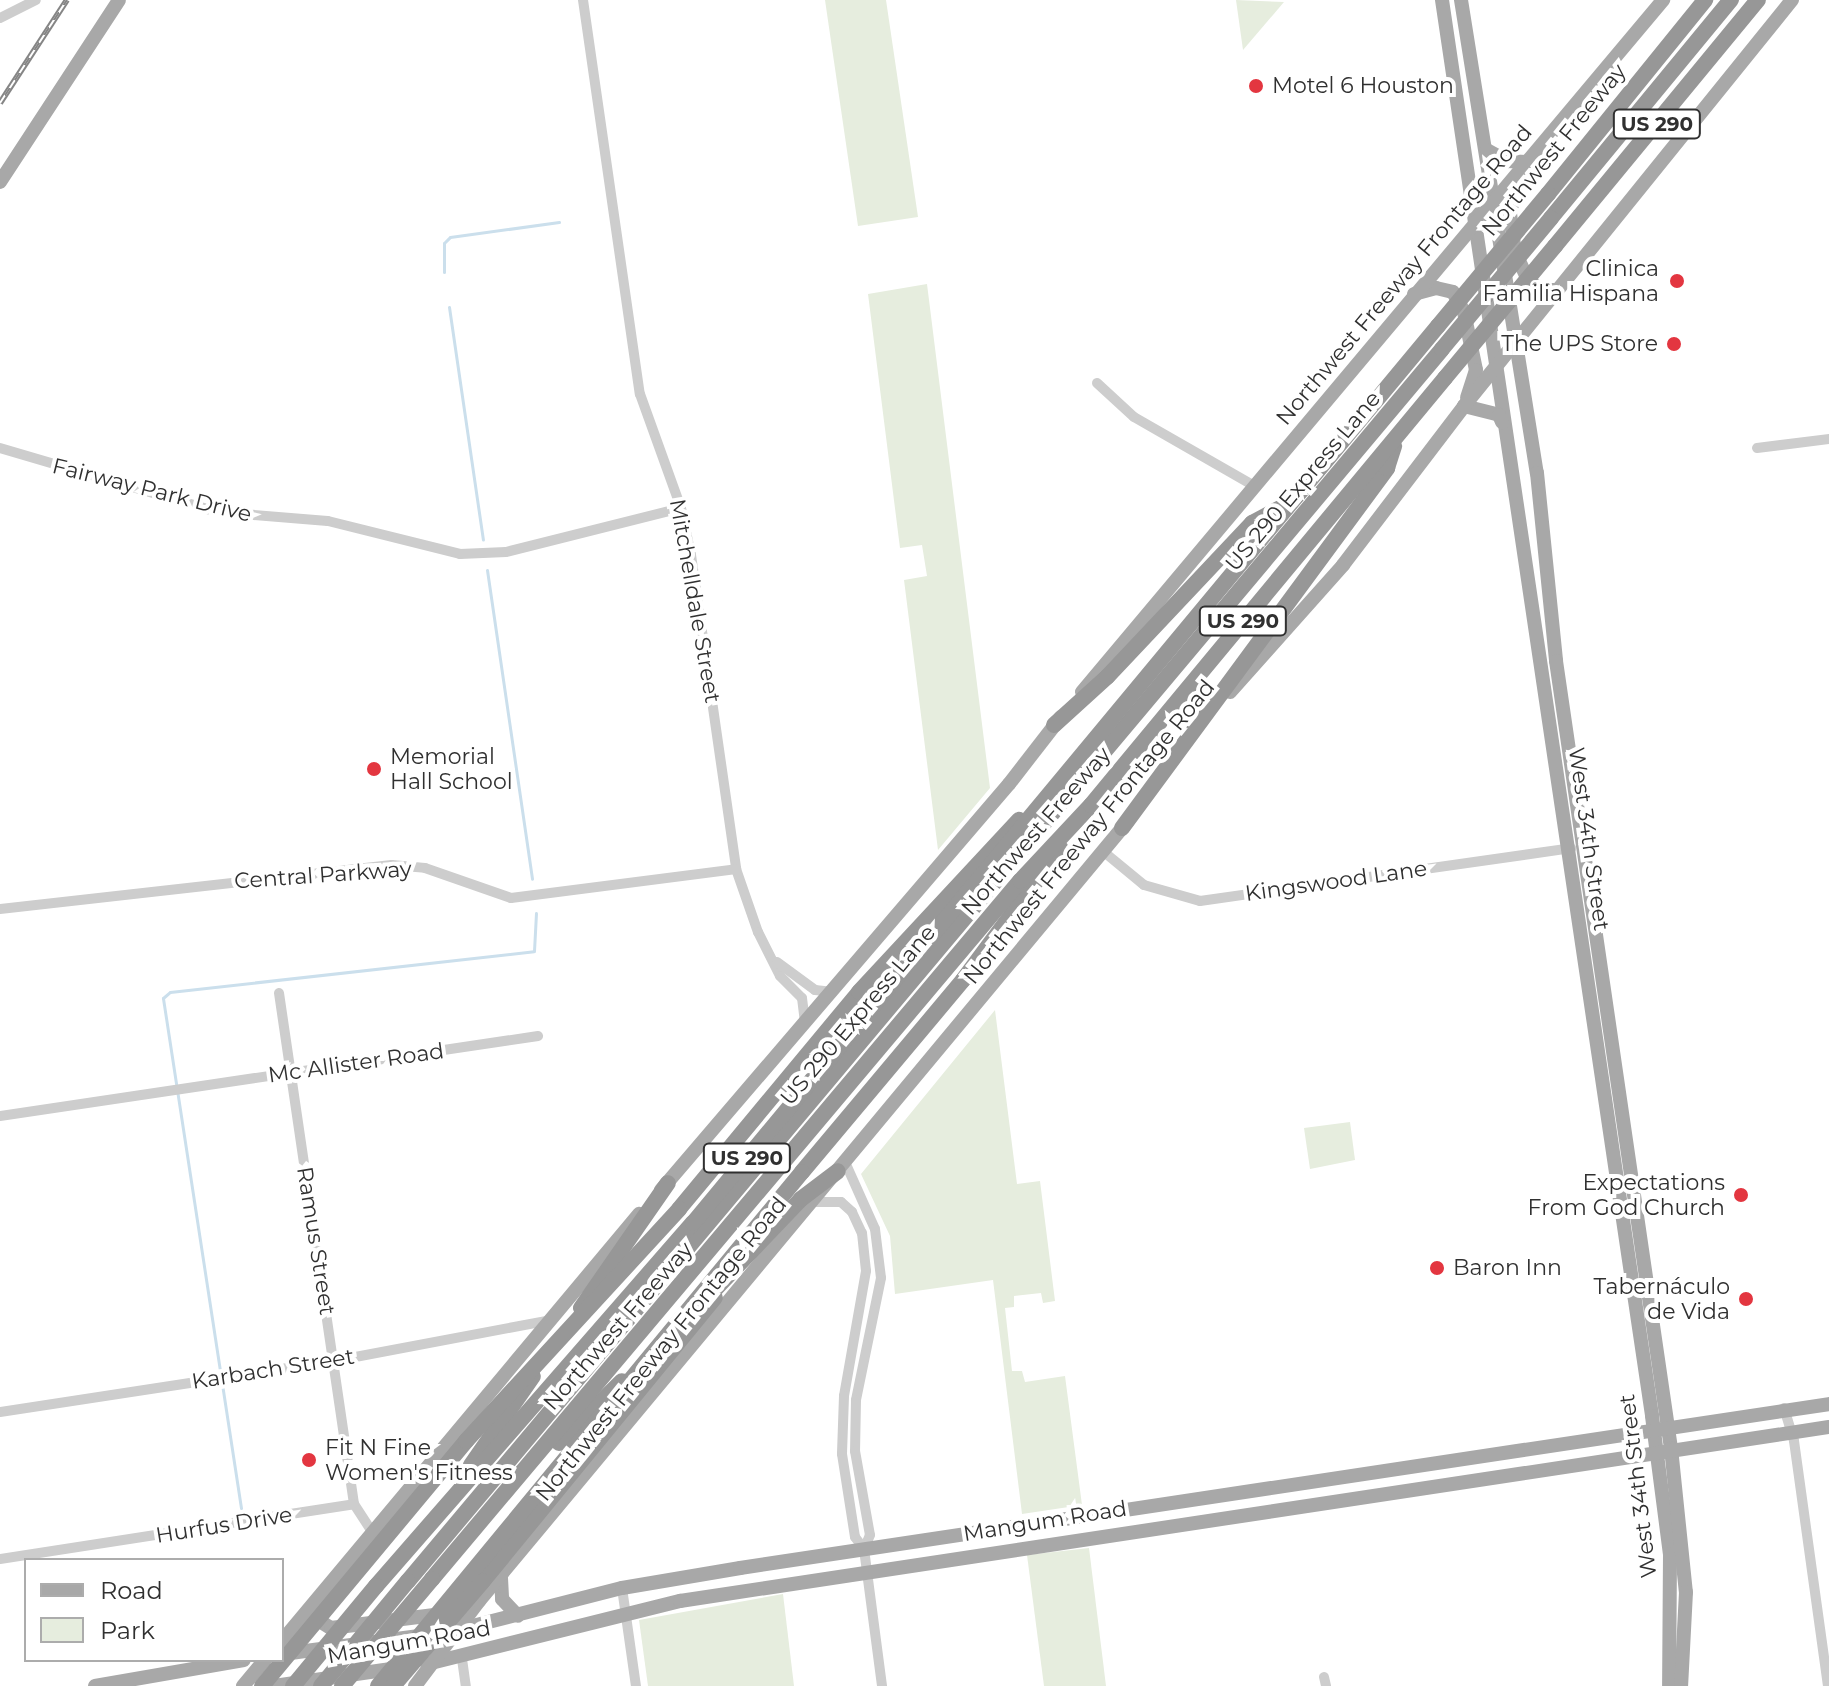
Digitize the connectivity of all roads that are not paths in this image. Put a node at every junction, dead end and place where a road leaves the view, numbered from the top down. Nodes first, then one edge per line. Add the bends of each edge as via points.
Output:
1 (119, 0) edge
2 (583, 0) edge
3 (1442, 0) edge
4 (1461, 0) edge
5 (1663, 0) edge
6 (1705, 0) edge
7 (1731, 0) edge
8 (1758, 0) edge
9 (1792, 0) edge
10 (31, 4) edge
11 (0, 18) edge
12 (1472, 56) junction
13 (1449, 60) junction
14 (1487, 150) junction
15 (1527, 162) junction
16 (0, 182) edge
17 (1495, 198) junction
18 (1473, 225) junction
19 (1558, 290) junction
20 (1414, 294) junction
21 (1518, 342) junction
22 (1494, 372) junction
23 (1097, 383) dead end
24 (1464, 406) junction
25 (1502, 422) junction
26 (1396, 437) junction
27 (1829, 439) edge
28 (0, 448) edge
29 (1757, 448) dead end
30 (1537, 473) junction
31 (1511, 475) junction
32 (1256, 487) junction
33 (1290, 503) junction
34 (681, 508) junction
35 (1545, 570) junction
36 (1528, 572) junction
37 (1054, 725) junction
38 (1566, 776) junction
39 (1091, 805) junction
40 (1035, 812) junction
41 (1122, 828) junction
42 (1575, 847) junction
43 (1104, 852) junction
44 (736, 869) junction
45 (0, 909) edge
46 (777, 962) junction
47 (833, 992) junction
48 (279, 993) dead end
49 (804, 1026) junction
50 (538, 1036) dead end
51 (1615, 1067) junction
52 (1599, 1069) junction
53 (290, 1072) junction
54 (0, 1116) edge
55 (842, 1166) junction
56 (668, 1183) junction
57 (810, 1202) junction
58 (747, 1258) junction
59 (545, 1321) junction
60 (334, 1361) junction
61 (1829, 1404) edge
62 (1784, 1408) junction
63 (0, 1412) edge
64 (1829, 1427) edge
65 (1661, 1428) junction
66 (1791, 1430) junction
67 (1514, 1449) junction
68 (1664, 1449) junction
69 (526, 1468) junction
70 (1517, 1471) junction
71 (1288, 1484) junction
72 (451, 1497) junction
73 (354, 1504) junction
74 (1291, 1505) junction
75 (371, 1530) junction
76 (987, 1531) junction
77 (864, 1549) junction
78 (989, 1552) junction
79 (0, 1559) edge
80 (740, 1568) junction
81 (867, 1571) junction
82 (501, 1578) junction
83 (622, 1588) junction
84 (325, 1589) junction
85 (744, 1591) junction
86 (1679, 1592) junction
87 (479, 1601) junction
88 (626, 1614) junction
89 (518, 1616) junction
90 (456, 1631) junction
91 (284, 1639) edge
92 (284, 1654) edge
93 (462, 1659) junction
94 (284, 1660) edge
95 (233, 1662) edge
96 (263, 1662) edge
97 (282, 1662) edge
98 (430, 1664) junction
99 (101, 1685) edge
100 (243, 1686) edge
101 (262, 1686) edge
102 (274, 1686) edge
103 (293, 1686) edge
104 (321, 1686) edge
105 (342, 1686) edge
106 (378, 1686) edge
107 (393, 1686) edge
108 (415, 1686) edge
109 (466, 1686) edge
110 (636, 1686) edge
111 (882, 1686) edge
112 (1669, 1686) edge
113 (1681, 1686) edge
114 (1828, 1686) edge

1 - 16 main road
2 - 34 street, Mitchelldale Street via 640,394
3 - 13 main road, West 34th Street
4 - 12 main road, West 34th Street
5 - 15 main road, Northwest Freeway Frontage Road
6 - 33 highway, Northwest Freeway / US 290, bridge
7 - 104 highway, US 290 Express Lane, bridge
8 - 26 highway, Northwest Freeway / US 290, bridge
9 - 19 main road, Northwest Freeway Frontage Road
10 - 11 street
12 - 13 main road
12 - 14 main road, West 34th Street
13 - 18 main road, West 34th Street
14 - 15 main road via 1507,161
14 - 17 main road, West 34th Street
15 - 17 main road, Northwest Freeway Frontage Road
15 - 19 main road via 1510,213 1515,252 1529,282
17 - 18 main road, Northwest Freeway Frontage Road
17 - 21 main road, West 34th Street
18 - 20 main road, Northwest Freeway Frontage Road
18 - 22 main road, West 34th Street
19 - 21 main road, Northwest Freeway Frontage Road
20 - 24 main road via 1436,288 1453,292 1464,312 1476,370
20 - 32 main road, Northwest Freeway Frontage Road
21 - 22 main road, Northwest Freeway Frontage Road
21 - 30 main road, West 34th Street
22 - 24 main road, Northwest Freeway Frontage Road
22 - 25 main road, West 34th Street
23 - 32 street via 1134,417
24 - 25 main road via 1499,415
24 - 41 main road, Northwest Freeway Frontage Road via 1343,565 1217,706
25 - 31 main road, West 34th Street
26 - 39 highway, Northwest Freeway / US 290
26 - 41 highway via 1387,468
27 - 29 street
28 - 34 street, Fairway Park Drive via 218,512 328,521 460,554 506,552
30 - 31 main road
30 - 35 main road, West 34th Street
31 - 36 main road, West 34th Street
32 - 37 main road, Northwest Freeway Frontage Road
33 - 37 highway via 1252,523 1107,677
33 - 40 highway, Northwest Freeway / US 290
34 - 44 street, Mitchelldale Street
35 - 36 main road
35 - 38 main road, West 34th Street
36 - 38 main road, West 34th Street
37 - 47 main road, Northwest Freeway Frontage Road
38 - 42 main road, West 34th Street
39 - 69 highway, Northwest Freeway / US 290 via 1020,881
39 - 106 highway, bridge via 1024,904
40 - 72 highway, Northwest Freeway / US 290 via 693,1223
40 - 94 highway, bridge via 1011,823 896,949 679,1209 466,1441
41 - 43 main road, Northwest Freeway Frontage Road
42 - 43 street, Kingswood Lane via 1200,901 1144,885
42 - 51 main road, West 34th Street
42 - 52 main road, West 34th Street
43 - 55 main road, Northwest Freeway Frontage Road
44 - 45 street, Central Parkway via 511,898 425,868 392,865
44 - 46 street, Mitchelldale Street via 758,932
46 - 47 street, Mitchelldale Street via 815,990
46 - 49 street, Mitchelldale Street via 780,976 802,998
47 - 49 main road, Northwest Freeway Frontage Road
48 - 53 street, Ramus Street
49 - 56 main road, Northwest Freeway Frontage Road
50 - 53 street, Mc Allister Road
51 - 52 main road
51 - 65 main road, West 34th Street
52 - 65 main road, West 34th Street
53 - 54 street, Mc Allister Road
53 - 60 street, Ramus Street
55 - 57 main road, Northwest Freeway Frontage Road
55 - 58 highway via 801,1199
55 - 77 street via 875,1229 881,1278 856,1400 855,1451 870,1535
56 - 59 main road, Northwest Freeway Frontage Road
56 - 72 highway
57 - 77 street via 841,1202 862,1233 866,1271 841,1418 855,1537
57 - 82 main road, Northwest Freeway Frontage Road
58 - 69 highway via 547,1454
58 - 107 highway, bridge
59 - 60 street, Karbach Street
59 - 75 main road, Northwest Freeway Frontage Road
60 - 63 street, Karbach Street
60 - 73 street, Ramus Street
61 - 62 main road, Mangum Road
62 - 65 main road, Mangum Road
62 - 66 street
64 - 66 main road, Mangum Road
65 - 67 main road, Mangum Road
65 - 68 main road, West 34th Street
66 - 68 main road, Mangum Road
66 - 114 street
67 - 70 main road
67 - 71 main road, Mangum Road
68 - 70 main road, Mangum Road
68 - 86 main road, West 34th Street
69 - 105 highway, Northwest Freeway / US 290, bridge
70 - 74 main road, Mangum Road
71 - 74 main road
71 - 76 main road, Mangum Road
72 - 103 highway, Northwest Freeway / US 290, bridge
73 - 75 street, Ramus Street
73 - 79 street, Hurfus Drive
74 - 78 main road, Mangum Road
75 - 84 main road, Northwest Freeway Frontage Road
76 - 77 main road, Mangum Road
76 - 78 main road
77 - 80 main road, Mangum Road
77 - 81 street
78 - 81 main road, Mangum Road
80 - 83 main road, Mangum Road
80 - 85 main road
81 - 85 main road, Mangum Road
81 - 111 street
82 - 87 main road, Northwest Freeway Frontage Road
82 - 89 main road via 502,1599
83 - 88 street
83 - 89 main road, Mangum Road
84 - 87 main road via 318,1620 331,1628 446,1613
84 - 91 main road, Northwest Freeway Frontage Road
85 - 88 main road, Mangum Road
86 - 112 main road, West 34th Street
86 - 113 main road, West 34th Street
87 - 90 main road, Northwest Freeway Frontage Road
88 - 93 main road, Mangum Road
88 - 110 street
89 - 90 main road, Mangum Road
90 - 92 main road, Mangum Road
90 - 98 main road, Northwest Freeway Frontage Road
93 - 98 main road, Mangum Road
93 - 109 street
95 - 99 main road
96 - 100 main road
97 - 101 highway, bridge
98 - 102 main road, Mangum Road
98 - 108 main road, Northwest Freeway Frontage Road

